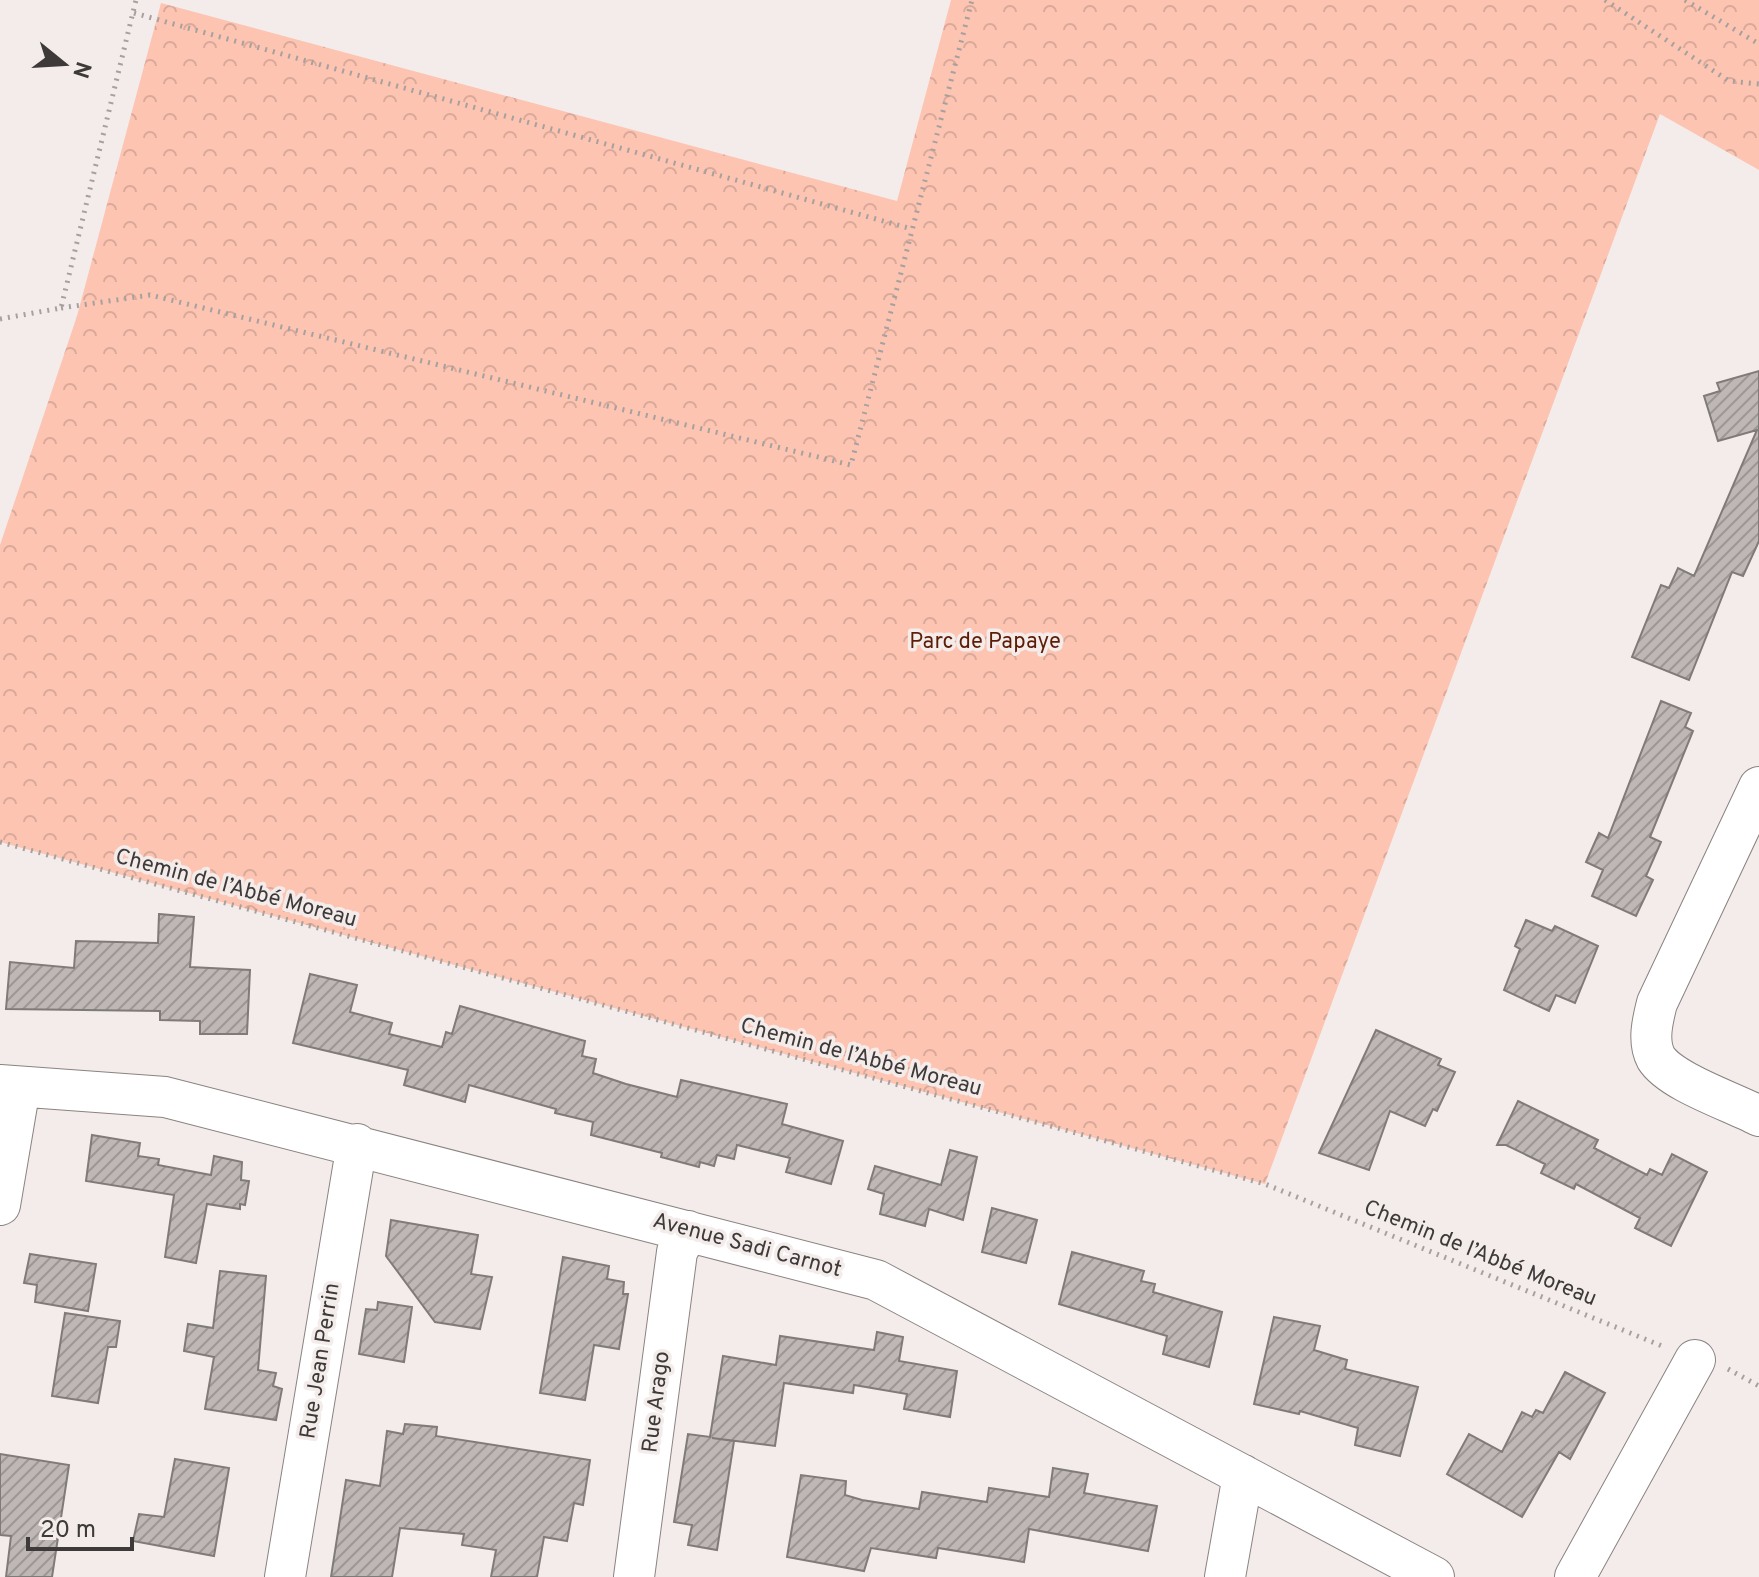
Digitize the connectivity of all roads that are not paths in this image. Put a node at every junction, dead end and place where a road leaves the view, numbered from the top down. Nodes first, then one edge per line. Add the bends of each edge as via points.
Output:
1 (1759, 787) edge
2 (10, 1086) edge
3 (1759, 1116) edge
4 (357, 1144) junction
5 (0, 1205) edge
6 (688, 1231) junction
7 (1695, 1360) road end
8 (1243, 1475) junction
9 (285, 1577) edge
10 (634, 1577) edge
11 (1225, 1577) edge
12 (1434, 1577) edge
13 (1575, 1577) edge

1 - 3 street via 1651,1025 1656,1058 1671,1071
2 - 4 street, Avenue Sadi Carnot via 165,1097
2 - 5 street
4 - 6 street, Avenue Sadi Carnot
4 - 9 street, Rue Jean Perrin
6 - 8 street, Avenue Sadi Carnot via 876,1280
6 - 10 street, Rue Arago via 677,1252
7 - 13 street
8 - 11 street
8 - 12 street, Avenue Sadi Carnot

